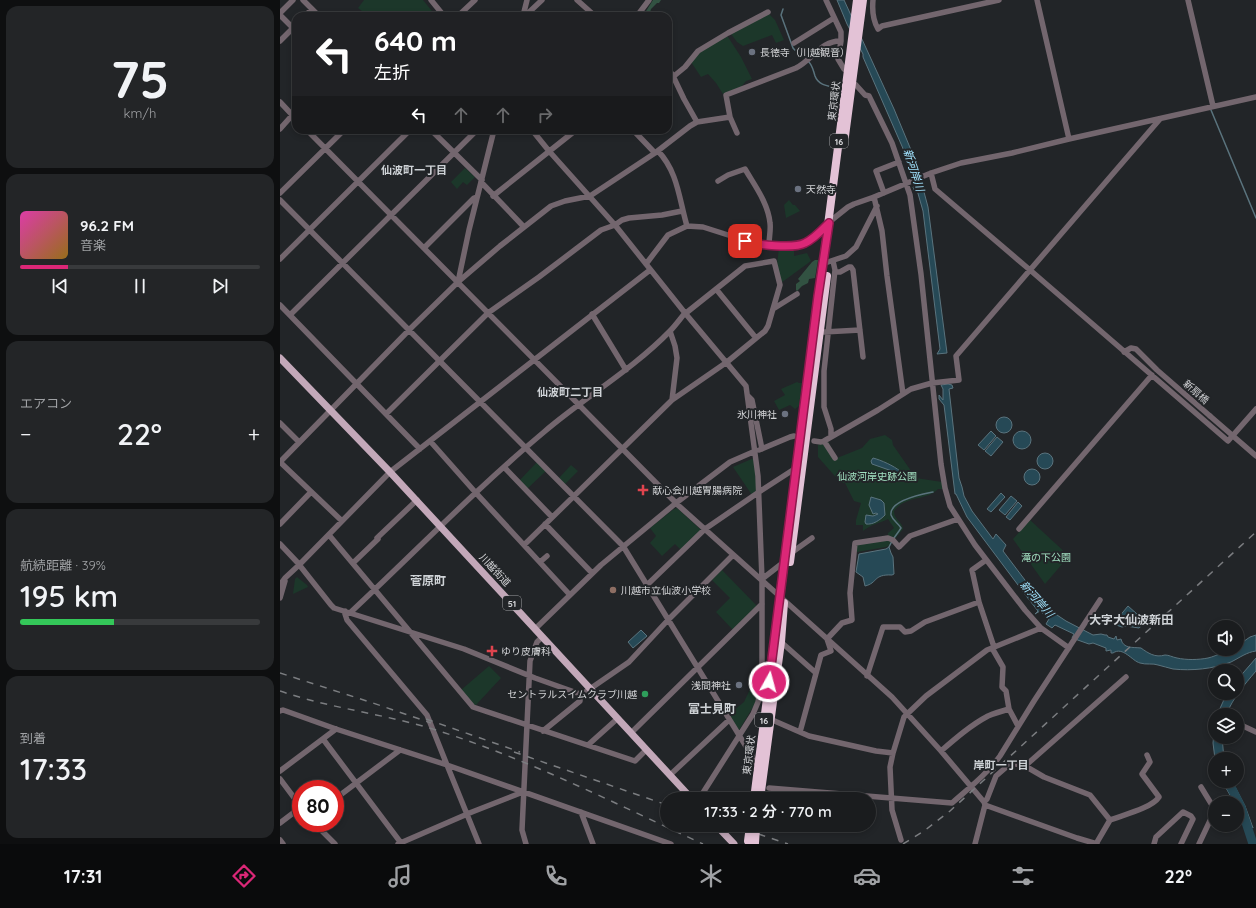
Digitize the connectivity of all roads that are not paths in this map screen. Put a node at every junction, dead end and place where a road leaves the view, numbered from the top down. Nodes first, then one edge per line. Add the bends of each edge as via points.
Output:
1 (293, 0) edge
2 (303, 0) edge
3 (431, 0) edge
4 (475, 0) edge
5 (528, 0) edge
6 (542, 0) edge
7 (577, 0) edge
8 (649, 0) edge
9 (826, 0) edge
10 (873, 0) edge
11 (999, 0) edge
12 (1037, 0) edge
13 (1188, 0) edge
14 (859, 1) edge
15 (312, 9) junction
16 (309, 12) edge
17 (315, 12) edge
18 (441, 12) edge
19 (462, 12) edge
20 (525, 12) edge
21 (528, 12) edge
22 (590, 12) edge
23 (640, 12) edge
24 (768, 12) dead end
25 (280, 14) edge
26 (834, 18) junction
27 (292, 25) edge
28 (292, 29) edge
29 (280, 41) edge
30 (841, 41) junction
31 (794, 43) dead end
32 (844, 69) dead end
33 (673, 76) joint
34 (856, 85) dead end
35 (1256, 97) edge
36 (280, 102) edge
37 (1213, 106) junction
38 (292, 112) edge
39 (730, 117) junction
40 (292, 118) edge
41 (1160, 119) junction
42 (697, 122) junction
43 (280, 129) edge
44 (738, 133) dead end
45 (311, 134) edge
46 (340, 134) edge
47 (406, 134) edge
48 (435, 134) edge
49 (473, 134) edge
50 (493, 134) edge
51 (535, 134) edge
52 (571, 134) edge
53 (637, 134) edge
54 (1069, 139) junction
55 (326, 148) junction
56 (549, 151) junction
57 (454, 152) junction
58 (657, 152) junction
59 (899, 162) junction
60 (930, 174) junction
61 (358, 181) junction
62 (481, 181) junction
63 (718, 181) dead end
64 (907, 184) junction
65 (280, 193) edge
66 (884, 193) junction
67 (493, 196) junction
68 (590, 196) junction
69 (477, 197) junction
70 (874, 197) junction
71 (280, 200) edge
72 (877, 206) junction
73 (682, 211) junction
74 (390, 214) junction
75 (831, 221) junction
76 (615, 225) junction
77 (687, 226) junction
78 (524, 227) junction
79 (310, 230) junction
80 (769, 245) junction
81 (424, 248) junction
82 (280, 259) edge
83 (343, 262) junction
84 (831, 262) junction
85 (646, 264) junction
86 (650, 270) junction
87 (1030, 270) junction
88 (834, 272) junction
89 (458, 282) junction
90 (716, 289) junction
91 (797, 294) dead end
92 (280, 305) edge
93 (773, 309) junction
94 (488, 313) junction
95 (685, 313) junction
96 (592, 314) junction
97 (290, 315) junction
98 (409, 330) junction
99 (860, 330) junction
100 (670, 331) junction
101 (824, 332) junction
102 (756, 338) junction
103 (1124, 352) junction
104 (863, 357) dead end
105 (280, 358) edge
106 (534, 360) junction
107 (440, 361) junction
108 (727, 362) junction
109 (626, 370) junction
110 (1152, 375) junction
111 (932, 383) junction
112 (356, 384) junction
113 (903, 394) junction
114 (748, 396) junction
115 (672, 400) junction
116 (480, 402) junction
117 (578, 404) junction
118 (1256, 409) edge
119 (331, 410) junction
120 (386, 414) junction
121 (280, 423) edge
122 (794, 436) dead end
123 (831, 436) junction
124 (430, 441) junction
125 (814, 441) dead end
126 (824, 441) junction
127 (299, 442) junction
128 (525, 447) junction
129 (622, 448) junction
130 (420, 449) junction
131 (753, 452) dead end
132 (1256, 456) edge
133 (835, 458) dead end
134 (280, 462) edge
135 (504, 467) junction
136 (796, 468) junction
137 (390, 472) junction
138 (311, 492) junction
139 (759, 492) junction
140 (476, 493) junction
141 (574, 496) junction
142 (416, 500) junction
143 (676, 503) junction
144 (552, 517) junction
145 (958, 519) junction
146 (342, 521) junction
147 (280, 524) edge
148 (545, 524) junction
149 (441, 526) junction
150 (1019, 528) dead end
151 (705, 529) junction
152 (329, 535) junction
153 (812, 538) dead end
154 (280, 544) edge
155 (524, 545) junction
156 (623, 546) junction
157 (791, 553) junction
158 (547, 556) dead end
159 (733, 556) junction
160 (986, 560) junction
161 (540, 562) junction
162 (353, 563) junction
163 (784, 564) junction
164 (299, 565) junction
165 (592, 573) junction
166 (762, 580) junction
167 (647, 585) junction
168 (281, 588) edge
169 (374, 590) junction
170 (570, 595) junction
171 (280, 598) edge
172 (782, 600) junction
173 (1100, 600) dead end
174 (979, 602) junction
175 (762, 604) junction
176 (348, 612) junction
177 (668, 620) junction
178 (1041, 628) junction
179 (535, 629) junction
180 (410, 631) junction
181 (542, 637) junction
182 (827, 640) junction
183 (780, 642) junction
184 (993, 648) junction
185 (1069, 648) junction
186 (697, 668) junction
187 (816, 673) junction
188 (529, 675) junction
189 (867, 676) junction
190 (1126, 677) dead end
191 (590, 688) junction
192 (580, 694) junction
193 (1009, 709) junction
194 (281, 710) edge
195 (907, 714) junction
196 (617, 718) junction
197 (770, 719) junction
198 (729, 720) junction
199 (527, 725) junction
200 (1018, 726) junction
201 (1244, 726) edge
202 (336, 729) junction
203 (543, 731) junction
204 (800, 732) junction
205 (1256, 732) edge
206 (631, 733) junction
207 (739, 736) junction
208 (323, 738) junction
209 (588, 745) junction
210 (400, 750) junction
211 (646, 750) junction
212 (941, 751) junction
213 (893, 753) junction
214 (1147, 755) dead end
215 (752, 756) junction
216 (447, 765) junction
217 (758, 766) junction
218 (1025, 766) junction
219 (744, 768) dead end
220 (280, 771) edge
221 (670, 775) junction
222 (280, 778) edge
223 (357, 783) junction
224 (971, 787) junction
225 (1201, 787) dead end
226 (769, 788) dead end
227 (523, 792) junction
228 (686, 792) edge
229 (703, 792) edge
230 (755, 792) edge
231 (761, 792) edge
232 (344, 793) edge
233 (292, 795) edge
234 (892, 798) junction
235 (985, 804) junction
236 (581, 812) junction
237 (292, 814) edge
238 (467, 814) junction
239 (1110, 820) junction
240 (280, 823) edge
241 (323, 832) edge
242 (723, 832) edge
243 (752, 832) edge
244 (655, 838) junction
245 (280, 840) edge
246 (901, 840) dead end
247 (400, 843) edge
248 (751, 843) edge
249 (283, 844) edge
250 (335, 844) edge
251 (479, 844) edge
252 (526, 844) edge
253 (592, 844) edge
254 (657, 844) edge
255 (671, 844) edge
256 (734, 844) edge
257 (975, 844) edge
258 (1097, 844) edge
259 (1154, 844) edge
260 (1181, 844) edge
261 (1199, 844) edge

1 - 25 street
2 - 15 street
3 - 18 street
4 - 19 street
5 - 20 street
6 - 21 street
7 - 22 street
8 - 23 street
9 - 26 street
10 - 11 street via 874,22 878,29
12 - 54 street
13 - 37 street
14 - 75 highway, 東京環状 / 16 via 849,59
14 - 75 highway, 東京環状 / 16 via 861,14 854,70
15 - 16 street
15 - 17 street
24 - 33 street via 698,51 685,67
25 - 27 street
26 - 30 street via 841,32
26 - 31 street
28 - 29 street
30 - 32 street via 838,59
30 - 39 street via 833,41 826,45 796,68 726,95
33 - 42 street
34 - 59 street via 865,95 869,95
35 - 37 street
36 - 38 street
37 - 41 street
39 - 42 street
39 - 44 street
40 - 43 street
41 - 54 street
41 - 87 street
42 - 58 street
45 - 55 street
46 - 55 street
47 - 61 street
48 - 57 street
49 - 57 street
50 - 62 street
51 - 56 street
52 - 56 street
53 - 58 street
54 - 60 street via 961,163
55 - 61 street
55 - 65 street
56 - 67 street
56 - 68 street
57 - 62 street
57 - 74 street
58 - 68 street
58 - 73 street via 668,162 675,177
59 - 64 street
59 - 66 street via 876,171
60 - 64 street
60 - 87 street via 935,189
61 - 74 street
61 - 79 street
62 - 67 street
62 - 69 street
63 - 80 street via 745,169 762,197 770,221
64 - 66 street
64 - 111 street via 922,274
66 - 70 street
67 - 78 street
68 - 76 street
68 - 78 street via 551,206
69 - 81 street
69 - 89 street
70 - 72 street
70 - 75 street via 848,207
71 - 79 street
72 - 84 street via 856,247 846,256
72 - 113 street
73 - 76 street via 629,218
73 - 77 street
74 - 81 street
74 - 83 street
75 - 80 street via 805,243 796,246
75 - 84 highway, 東京環状 / 16
75 - 136 highway, 東京環状 / 16 via 818,296
76 - 85 street
76 - 94 street via 601,230
77 - 80 street via 703,227 750,242
77 - 85 street via 668,235
78 - 89 street
79 - 82 street
79 - 83 street
81 - 89 street
83 - 97 street
83 - 98 street
84 - 88 street
84 - 101 highway, 東京環状 / 16
85 - 86 street
86 - 95 street
86 - 96 street
87 - 103 street
87 - 111 street via 956,356 959,380
88 - 99 street via 852,268
88 - 101 street
89 - 94 street
89 - 98 street
90 - 93 street via 745,266 774,261 780,285
90 - 95 street
90 - 102 street
91 - 93 street
92 - 97 street
93 - 102 street via 768,326
94 - 106 street
94 - 107 street
95 - 100 street
95 - 108 street
96 - 106 street
96 - 109 street
97 - 112 street
98 - 107 street
98 - 112 street
99 - 101 street
99 - 104 street
100 - 109 street
100 - 115 street via 677,358
101 - 123 street via 824,407
101 - 157 highway, 東京環状 / 16
102 - 108 street
103 - 110 street
103 - 132 street, 新扇橋, bridge via 1131,348 1136,349 1156,370
105 - 119 main road, 川越街道 / 51
106 - 116 street
106 - 117 street
107 - 116 street
107 - 120 street
108 - 114 street via 746,386
108 - 115 street
109 - 117 street
110 - 118 street via 1228,442
110 - 150 street
111 - 113 street
111 - 145 street via 945,488 950,506
112 - 119 street
112 - 120 street
113 - 123 street
114 - 122 street via 752,400 760,449
114 - 139 street
115 - 129 street
116 - 124 street
116 - 128 street
117 - 128 street
117 - 129 street
119 - 127 street
119 - 137 main road, 川越街道 / 51
120 - 130 street
121 - 127 street
123 - 126 street
124 - 130 street
124 - 140 street
125 - 126 street
126 - 133 street
127 - 134 street
128 - 135 street
128 - 141 street
129 - 141 street
129 - 143 street
130 - 137 street
131 - 143 street via 726,465
134 - 138 street
135 - 140 street
135 - 144 street
136 - 139 street
136 - 163 highway, 東京環状 / 16
137 - 142 main road, 川越街道 / 51
137 - 146 street
138 - 146 street
138 - 147 street
139 - 151 street
139 - 166 street
140 - 149 street
140 - 155 street
141 - 144 street
141 - 156 street
142 - 149 main road, 川越街道 / 51
142 - 162 street
143 - 151 street
143 - 156 street
144 - 148 street
145 - 160 street
145 - 182 street via 910,536 899,550 893,540 888,538 855,543 850,594 852,620 842,623
146 - 152 street
148 - 155 street
148 - 165 street
149 - 169 street
149 - 179 main road, 川越街道 / 51
151 - 159 street
151 - 167 street
152 - 162 street
152 - 164 street
153 - 157 street
154 - 164 street
155 - 161 street
156 - 165 street
156 - 167 street
157 - 172 highway, 東京環状 / 16
158 - 161 street
159 - 166 street
159 - 177 street
160 - 174 street via 972,570
160 - 178 street
161 - 170 street
162 - 169 street
163 - 166 street
163 - 172 highway, 東京環状 / 16
164 - 168 street via 285,578
164 - 176 street via 334,608
165 - 170 street
166 - 172 street
166 - 175 street
167 - 177 street
168 - 171 street
169 - 176 street
169 - 180 street
170 - 179 street
172 - 182 street
172 - 183 highway, 東京環状 / 16
172 - 217 highway, 東京環状 / 16
173 - 185 street
174 - 184 street
174 - 189 street via 925,622 911,631 905,632 900,627 884,627
175 - 186 street
175 - 207 street via 760,697
176 - 180 street
176 - 216 street via 345,617 427,715
177 - 186 street
177 - 191 street via 629,662
178 - 184 street
178 - 185 street
179 - 181 main road, 川越街道 / 51
180 - 188 street
180 - 199 street via 473,708
181 - 188 street via 533,650
181 - 191 main road, 川越街道 / 51
182 - 187 street via 831,651 821,656
182 - 189 street
183 - 187 street
183 - 197 highway, 東京環状 / 16
184 - 193 street via 1003,667 1002,687 1006,691
184 - 195 street via 978,656 932,691
185 - 200 street
186 - 198 street
186 - 206 street
187 - 204 street
188 - 192 street
188 - 199 street
189 - 195 street
190 - 218 street
191 - 192 street
191 - 196 main road, 川越街道 / 51
192 - 203 street via 580,701
193 - 200 street
193 - 212 street via 978,722
194 - 202 street
195 - 212 street
195 - 213 street
196 - 206 main road, 川越街道 / 51
196 - 209 street
197 - 204 street
197 - 231 highway, 東京環状 / 16
198 - 207 street
198 - 221 street
199 - 203 street
199 - 227 street
200 - 224 street via 994,765
201 - 205 street
202 - 208 street
202 - 210 street
203 - 209 street
204 - 213 street via 822,740
206 - 211 main road, 川越街道 / 51
207 - 215 street
207 - 229 street
208 - 220 street
208 - 223 street
209 - 211 street via 635,760
210 - 216 street
210 - 223 street
211 - 221 main road, 川越街道 / 51
212 - 224 street
213 - 234 street via 890,767
214 - 239 street via 1150,762 1142,774 1158,799 1150,805
215 - 217 street
215 - 219 street
216 - 227 street
216 - 238 street
217 - 230 highway, 東京環状 / 16
218 - 235 street via 1008,764 996,776
218 - 239 street via 1044,777 1090,795
221 - 228 main road, 川越街道 / 51
222 - 233 street
223 - 232 street
223 - 247 street
224 - 234 street via 952,803
224 - 235 street
225 - 261 street via 1215,810
226 - 234 street
227 - 236 street
227 - 238 street
227 - 252 street via 522,830
234 - 246 street via 892,810
235 - 257 street
235 - 258 street
236 - 244 street
236 - 253 street
237 - 240 street
238 - 247 street
238 - 251 street
239 - 258 street
241 - 250 street
242 - 256 main road
243 - 248 highway, bridge
244 - 254 street
244 - 255 street
245 - 249 street
259 - 260 street via 1156,836 1183,812 1193,819

